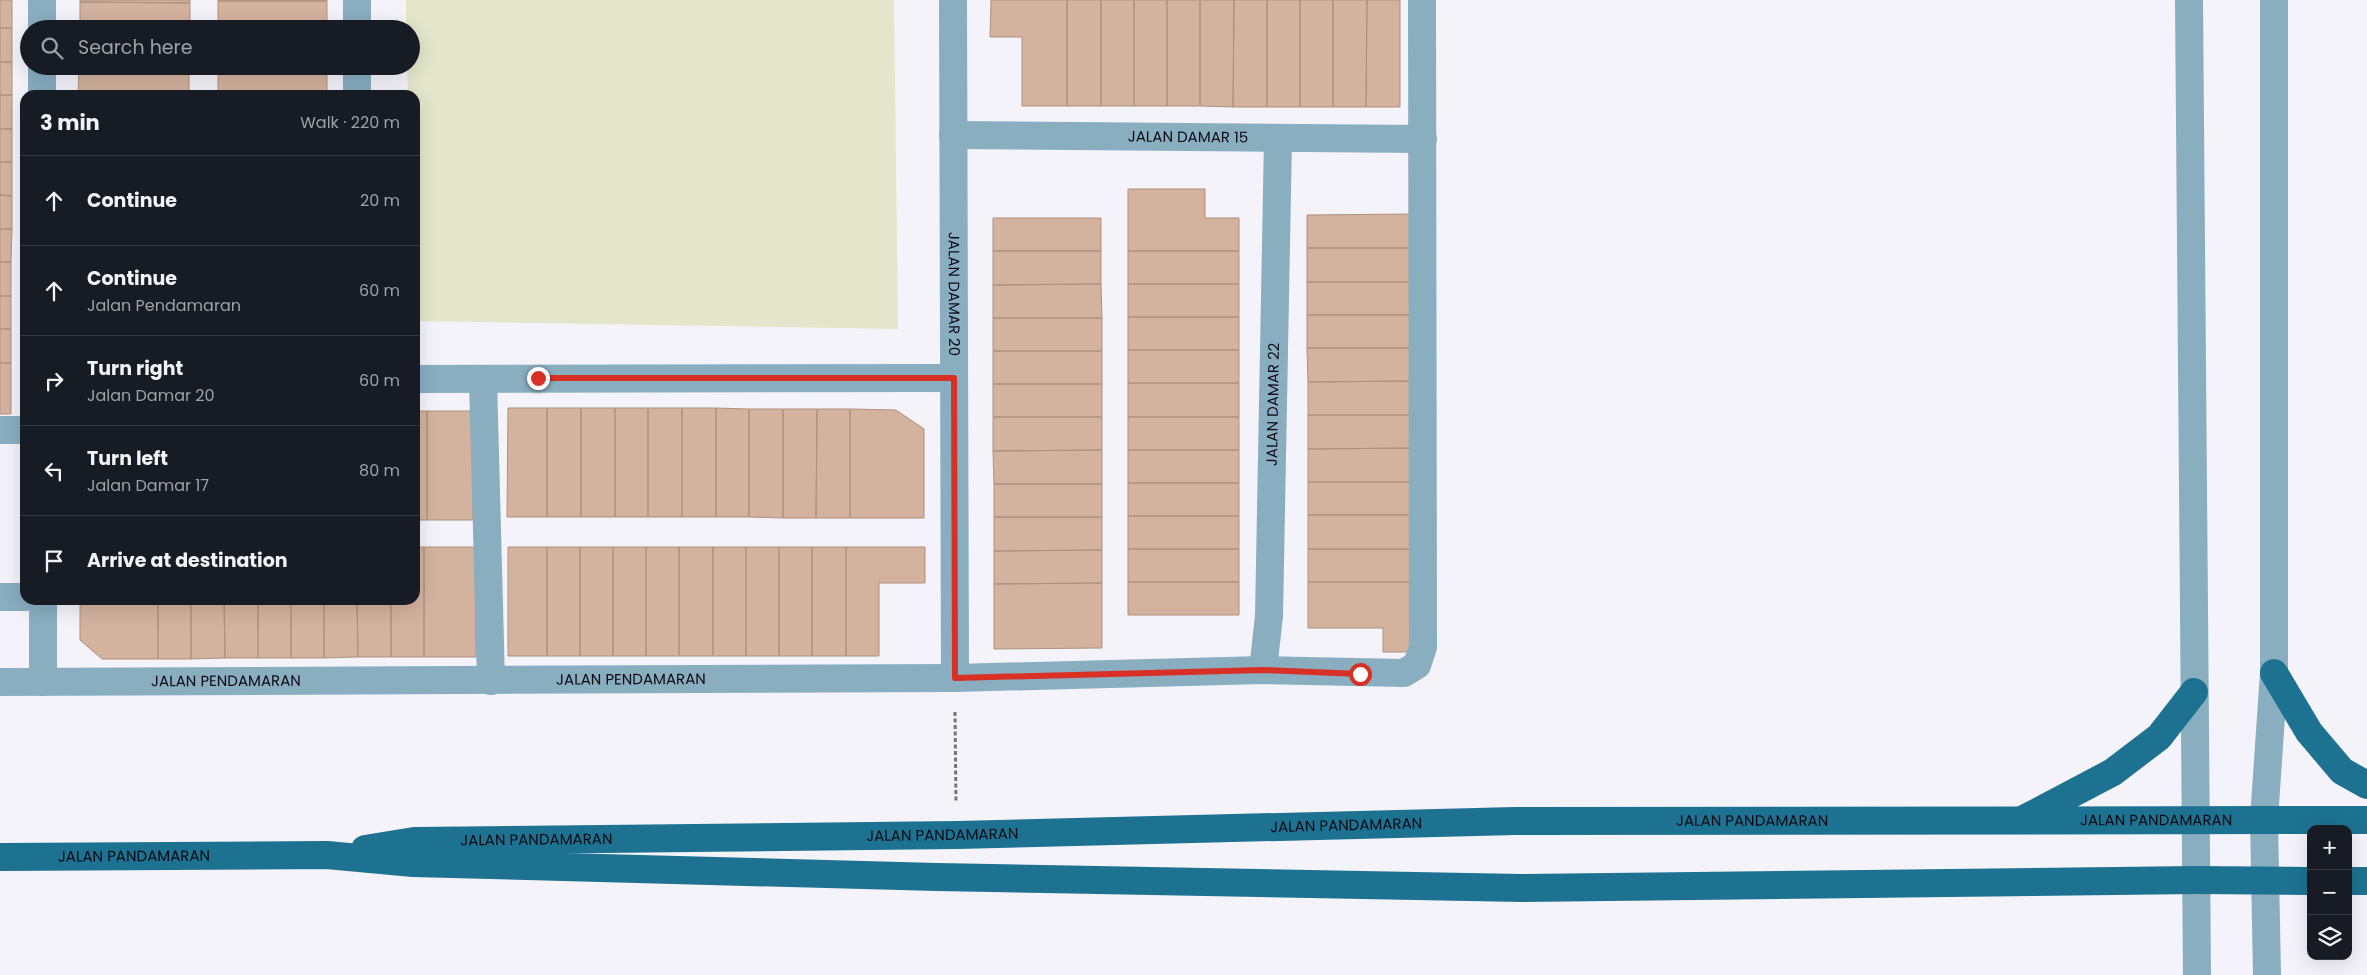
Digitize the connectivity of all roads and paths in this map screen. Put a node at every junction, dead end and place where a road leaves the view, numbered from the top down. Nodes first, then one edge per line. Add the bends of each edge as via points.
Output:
1 (42, 0) edge
2 (357, 0) edge
3 (953, 0) edge
4 (1422, 0) edge
5 (2188, 0) edge
6 (2274, 0) edge
7 (42, 20) edge
8 (357, 20) edge
9 (42, 75) edge
10 (357, 75) edge
11 (42, 90) edge
12 (357, 90) edge
13 (953, 135) junction
14 (1278, 138) junction
15 (1423, 139) junction
16 (954, 378) junction
17 (420, 379) edge
18 (483, 379) junction
19 (0, 430) edge
20 (20, 430) edge
21 (0, 597) edge
22 (20, 597) edge
23 (43, 605) edge
24 (1263, 670) junction
25 (2274, 673) junction
26 (955, 678) junction
27 (491, 681) junction
28 (0, 682) edge
29 (43, 682) junction
30 (2194, 692) junction
31 (2367, 784) edge
32 (2264, 818) junction
33 (2196, 819) junction
34 (2367, 820) edge
35 (2021, 821) junction
36 (957, 835) junction
37 (327, 855) junction
38 (0, 857) edge
39 (2197, 880) junction
40 (2266, 881) junction
41 (2307, 881) edge
42 (2352, 881) edge
43 (2367, 881) edge
44 (2197, 975) edge
45 (2267, 975) edge

1 - 7 street
2 - 8 street
3 - 13 street, JALAN DAMAR 20
4 - 15 street, JALAN PENDAMARAN
5 - 30 street
6 - 25 street
9 - 11 street
10 - 12 street
13 - 14 street, JALAN DAMAR 15
13 - 16 street, JALAN DAMAR 20
14 - 15 street, JALAN DAMAR 15
14 - 24 street, JALAN DAMAR 22 via 1269,616
15 - 24 street, JALAN PENDAMARAN via 1423,646 1417,665 1404,673
16 - 18 street
16 - 26 street, JALAN DAMAR 20
17 - 18 street
18 - 27 street
19 - 20 street
21 - 22 street
23 - 29 street
24 - 26 street, JALAN PENDAMARAN
25 - 31 main road via 2309,732 2342,771
25 - 32 street
26 - 27 street, JALAN PENDAMARAN
26 - 36 path
27 - 29 street, JALAN PENDAMARAN
28 - 29 street, JALAN PENDAMARAN
30 - 33 street
30 - 35 main road via 2159,737 2113,772
32 - 33 main road, JALAN PANDAMARAN
32 - 34 main road, JALAN PANDAMARAN
32 - 40 street
33 - 35 main road, JALAN PANDAMARAN
33 - 39 street
35 - 36 main road, JALAN PANDAMARAN via 1515,821
36 - 37 main road, JALAN PANDAMARAN via 414,841
37 - 38 main road, JALAN PANDAMARAN
37 - 39 main road, JALAN PANDAMARAN via 413,863 937,878 1502,887
39 - 40 main road, JALAN PANDAMARAN
39 - 44 street
40 - 41 main road, JALAN PANDAMARAN
40 - 45 street
42 - 43 main road

